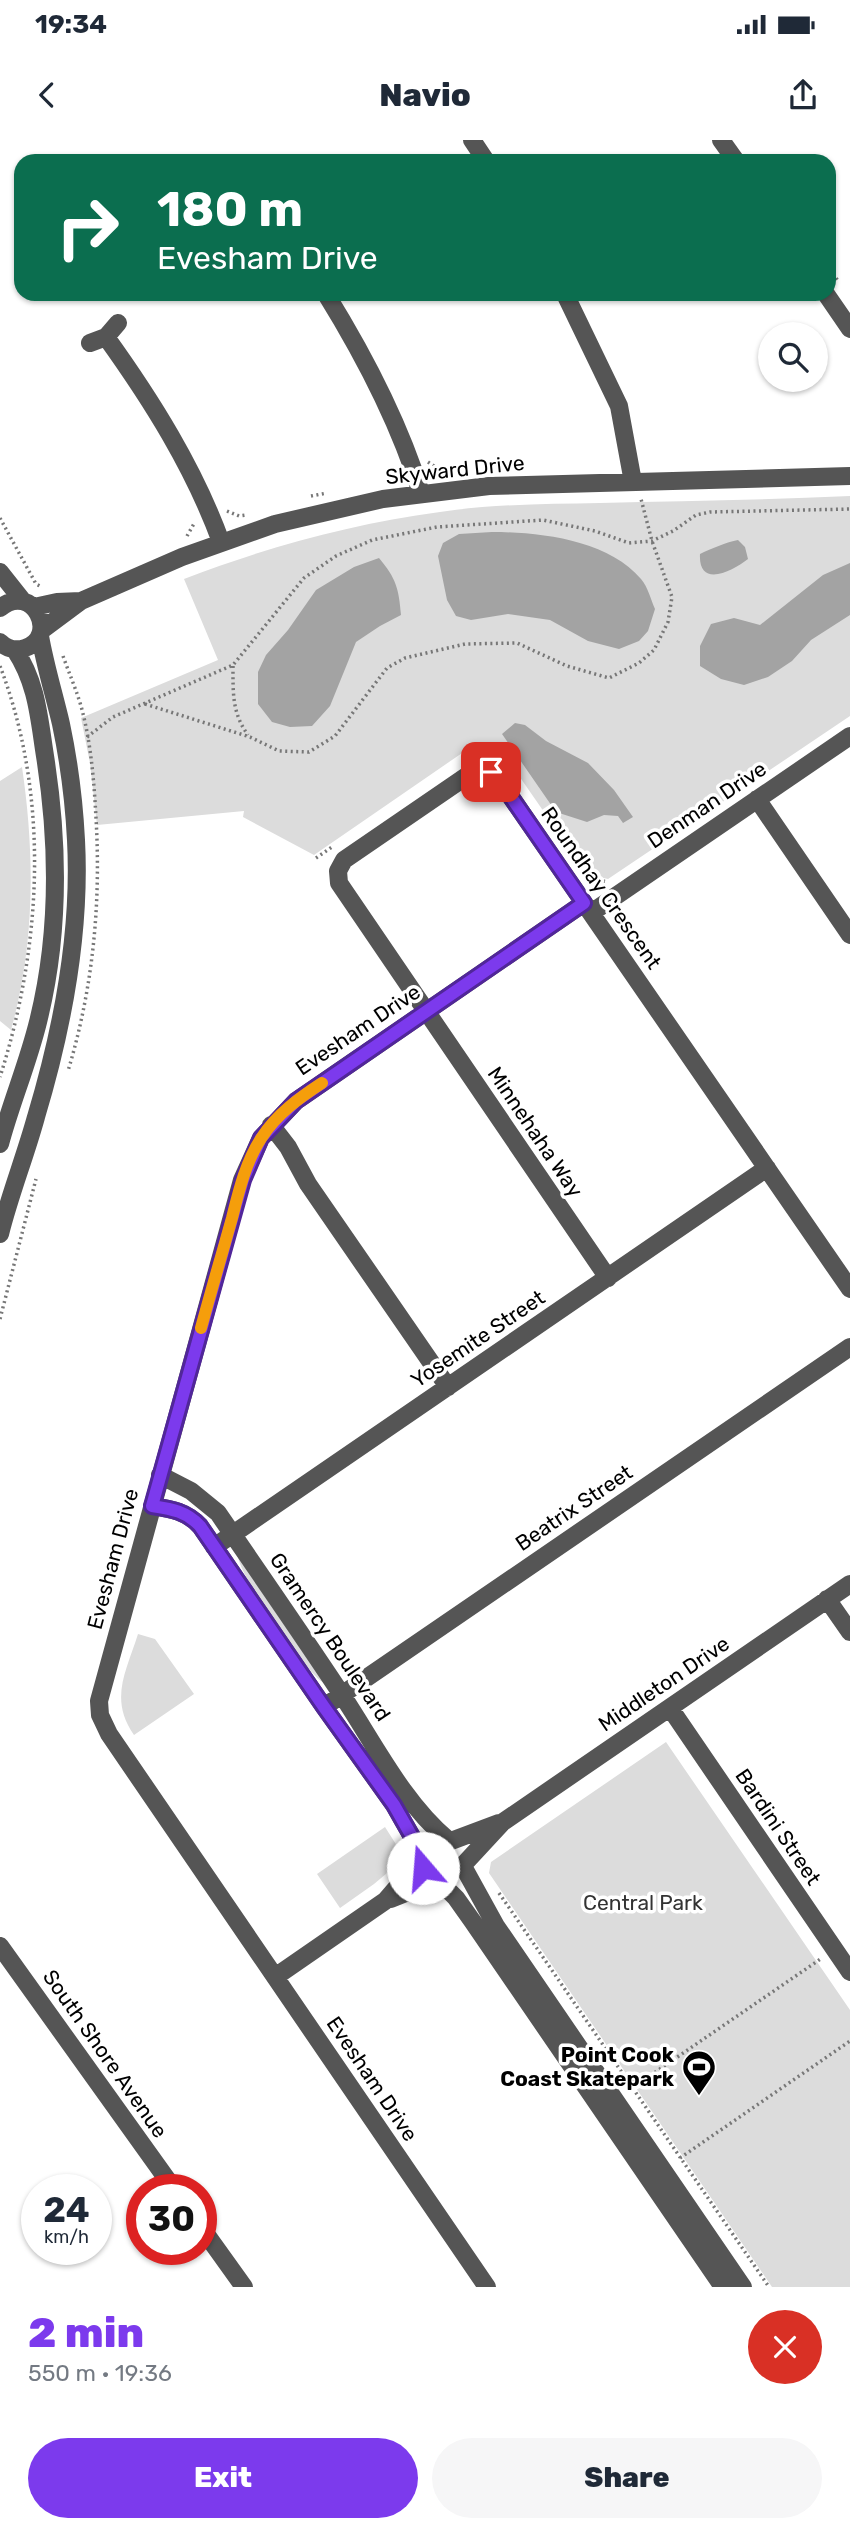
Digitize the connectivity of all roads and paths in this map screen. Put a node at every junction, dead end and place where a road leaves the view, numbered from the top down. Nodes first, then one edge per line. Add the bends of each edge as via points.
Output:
1 (330, 301) edge
2 (568, 301) edge
3 (831, 301) edge
4 (118, 323) dead end
5 (850, 328) edge
6 (850, 476) edge
7 (634, 482) junction
8 (421, 493) junction
9 (850, 509) edge
10 (652, 541) junction
11 (221, 542) junction
12 (0, 572) edge
13 (81, 601) junction
14 (29, 604) junction
15 (0, 608) edge
16 (41, 633) junction
17 (5, 646) edge
18 (233, 665) junction
19 (0, 666) edge
20 (145, 704) junction
21 (850, 736) edge
22 (87, 737) dead end
23 (250, 737) junction
24 (454, 762) dead end
25 (513, 773) dead end
26 (757, 799) junction
27 (335, 845) dead end
28 (316, 858) dead end
29 (585, 877) dead end
30 (608, 882) dead end
31 (587, 908) junction
32 (850, 935) edge
33 (425, 1012) junction
34 (0, 1077) edge
35 (9, 1112) junction
36 (36, 1121) junction
37 (266, 1131) junction
38 (0, 1144) edge
39 (767, 1168) junction
40 (0, 1234) edge
41 (608, 1278) junction
42 (850, 1289) edge
43 (850, 1347) edge
44 (448, 1387) junction
45 (160, 1475) junction
46 (152, 1506) junction
47 (233, 1535) junction
48 (214, 1547) junction
49 (850, 1584) edge
50 (827, 1599) junction
51 (850, 1632) edge
52 (342, 1694) junction
53 (324, 1707) junction
54 (670, 1708) junction
55 (503, 1822) junction
56 (450, 1841) junction
57 (422, 1857) junction
58 (464, 1866) junction
59 (438, 1882) junction
60 (495, 1888) dead end
61 (385, 1901) junction
62 (0, 1945) edge
63 (835, 1950) junction
64 (850, 1972) edge
65 (275, 1977) junction
66 (850, 2041) edge
67 (632, 2088) junction
68 (680, 2158) junction
69 (163, 2174) edge
70 (217, 2249) edge
71 (244, 2287) edge
72 (487, 2287) edge
73 (723, 2287) edge
74 (743, 2287) edge
75 (769, 2287) edge

1 - 8 street via 391,415
2 - 7 street via 619,406
3 - 5 street
4 - 11 street via 98,340 164,423
6 - 7 street, Skyward Drive
7 - 8 street, Skyward Drive
7 - 10 path
8 - 11 street, Skyward Drive via 343,507
9 - 10 path via 710,512 696,515
10 - 18 path via 629,543 542,520 437,527 372,540 336,556 304,578
10 - 23 path via 672,597 668,622 654,650 609,678 567,666 517,643 465,644 405,658 387,668 335,736 309,751 279,751
11 - 13 street, Skyward Drive
12 - 14 street
13 - 14 street, Skyward Drive
13 - 16 street, Skyward Drive
14 - 15 street, Skyward Drive via 8,602
14 - 16 street via 39,614
16 - 17 street, Skyward Drive via 29,647
16 - 36 street via 68,761 77,876 69,980
17 - 35 street via 29,674 37,702 56,868 46,989
18 - 20 path
18 - 23 path via 233,706
19 - 34 path via 25,758 34,877 26,978
20 - 22 path via 113,717
20 - 23 path
21 - 26 street, Denman Drive
24 - 25 path via 471,751 485,749 501,757
26 - 31 street, Denman Drive
26 - 32 street
27 - 28 path
29 - 30 path
31 - 33 street, Evesham Drive
31 - 33 street, Roundhay Crescent via 500,781 486,770 468,774 373,839 338,871 339,883
31 - 39 street, Roundhay Crescent
33 - 37 street, Evesham Drive via 296,1101
33 - 41 street, Minnehaha Way
35 - 36 street
35 - 38 street
36 - 40 street
37 - 44 street via 288,1147 308,1184
37 - 45 street, Evesham Drive via 243,1180
39 - 41 street, Yosemite Street
39 - 42 street, Roundhay Crescent
41 - 44 street, Yosemite Street
43 - 52 street, Beatrix Street
44 - 47 street, Yosemite Street
45 - 46 street, Evesham Drive
45 - 47 street, Gramercy Boulevard via 206,1501
46 - 48 street, Gramercy Boulevard via 186,1514
46 - 65 street, Evesham Drive via 100,1693 100,1715
47 - 48 street, Yosemite Street
47 - 52 street, Gramercy Boulevard
48 - 53 street, Gramercy Boulevard
49 - 50 street, Middleton Drive
50 - 51 street
50 - 54 street, Middleton Drive
52 - 53 street, Beatrix Street
52 - 56 street, Gramercy Boulevard via 423,1818
53 - 57 street, Gramercy Boulevard via 394,1805
54 - 55 street, Middleton Drive
54 - 63 street, Bardini Street
55 - 56 street, Middleton Drive
55 - 58 street, Middleton Drive
56 - 57 street via 432,1843
56 - 58 street via 462,1849
57 - 59 street via 425,1872
57 - 61 street
58 - 59 street via 454,1880
58 - 74 street via 496,1926
59 - 61 street
59 - 73 street via 473,1922
60 - 67 path
61 - 65 street
62 - 69 street, South Shore Avenue
63 - 64 street, Bardini Street
63 - 67 path
65 - 72 street, Evesham Drive
66 - 68 path
67 - 68 path
68 - 75 path
70 - 71 street

